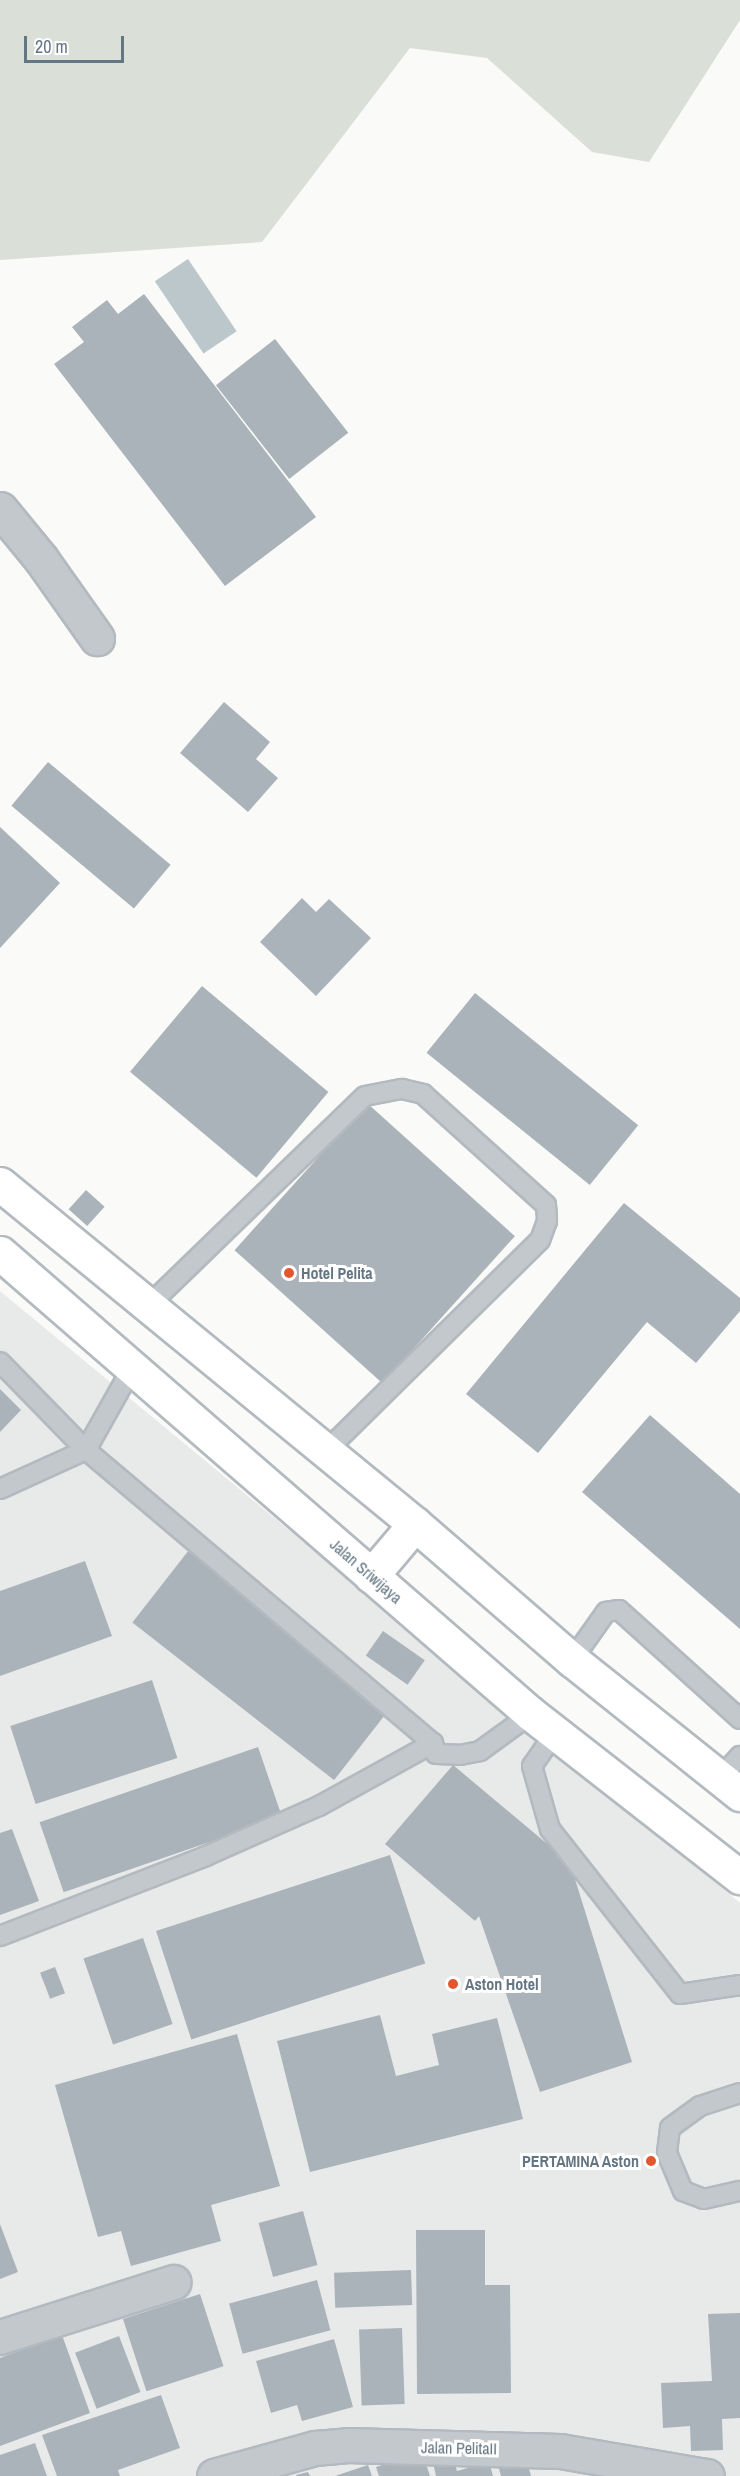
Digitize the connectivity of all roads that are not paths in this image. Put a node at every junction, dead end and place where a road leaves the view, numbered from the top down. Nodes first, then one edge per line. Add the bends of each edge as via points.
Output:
1 (0, 509) edge
2 (97, 638) dead end
3 (0, 1184) edge
4 (0, 1253) edge
5 (147, 1306) junction
6 (0, 1362) edge
7 (132, 1368) junction
8 (86, 1450) junction
9 (326, 1451) junction
10 (0, 1489) edge
11 (415, 1524) junction
12 (371, 1576) junction
13 (572, 1660) junction
14 (740, 1719) edge
15 (543, 1724) junction
16 (433, 1743) junction
17 (733, 1776) edge
18 (740, 1877) edge
19 (0, 1936) edge
20 (740, 1985) edge
21 (740, 2093) edge
22 (740, 2191) edge
23 (173, 2282) dead end
24 (0, 2337) edge
25 (558, 2463) edge
26 (214, 2476) edge
27 (707, 2476) edge

1 - 2 street
3 - 5 main road
4 - 7 main road, Jalan Sriwijaya
5 - 9 main road
5 - 9 lane via 365,1096 402,1089 423,1094 546,1205 547,1221 540,1240
6 - 8 lane
7 - 8 lane
7 - 12 main road, Jalan Sriwijaya
8 - 10 lane
8 - 16 lane
9 - 11 main road
11 - 12 main road
11 - 13 main road
12 - 15 main road, Jalan Sriwijaya
13 - 14 lane via 606,1611 619,1610
13 - 17 main road
15 - 16 lane via 480,1751 460,1755 436,1754
15 - 18 main road, Jalan Sriwijaya
15 - 20 lane via 532,1766 550,1829 680,1994
16 - 19 lane via 309,1810 206,1856
21 - 22 lane via 700,2106 670,2128 667,2153 683,2191 704,2199
23 - 24 street
25 - 26 street, Jalan PelitaII via 348,2445 315,2448
25 - 27 street, Jalan PelitaII

